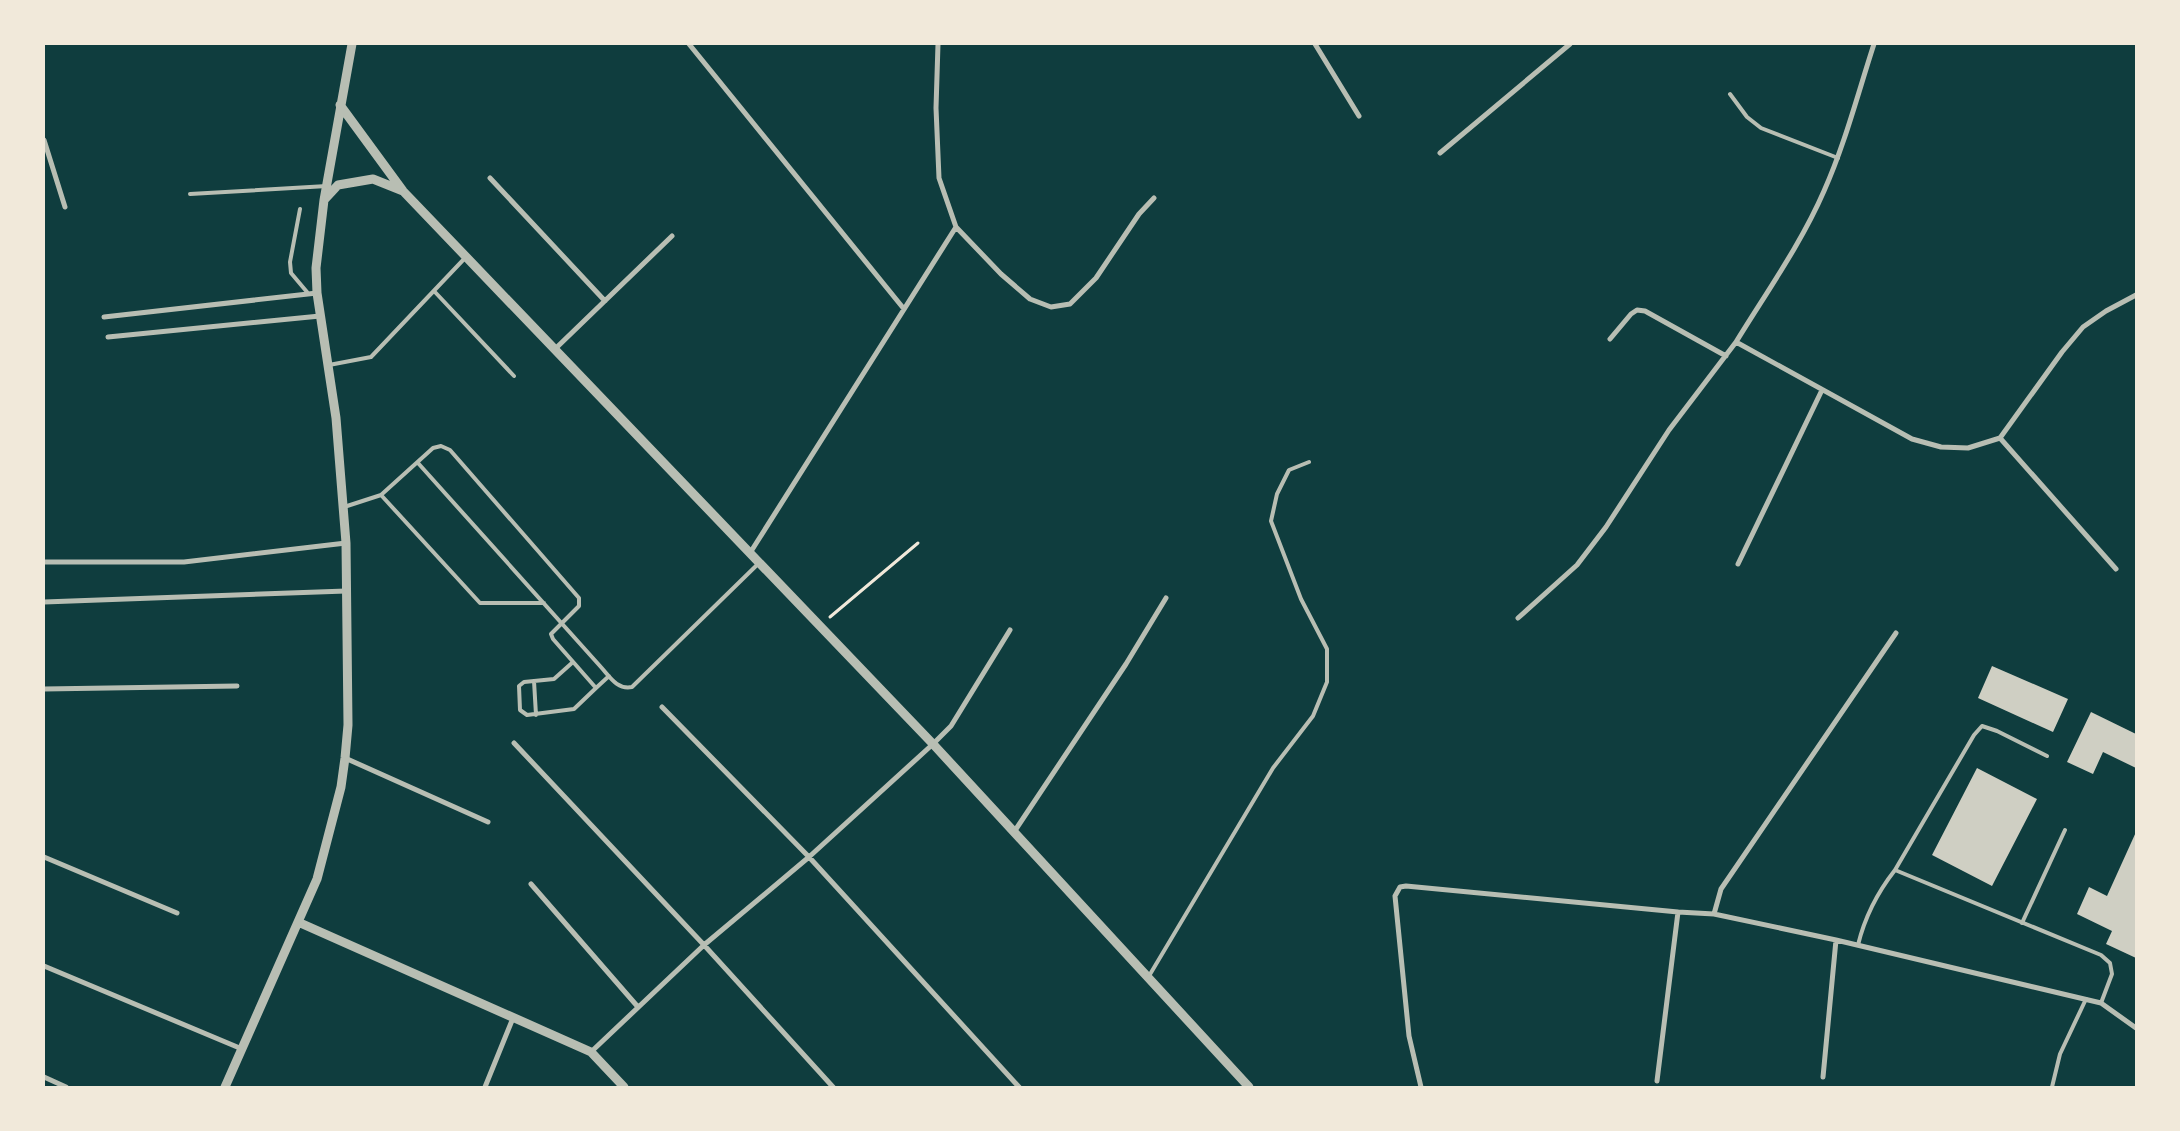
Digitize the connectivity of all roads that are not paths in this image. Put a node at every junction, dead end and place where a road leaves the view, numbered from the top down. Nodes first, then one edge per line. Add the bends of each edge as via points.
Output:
1 (352, 44) edge
2 (689, 44) edge
3 (938, 44) edge
4 (1315, 44) edge
5 (1570, 44) edge
6 (1874, 44) edge
7 (1730, 94) dead end
8 (340, 105) junction
9 (1359, 116) dead end
10 (44, 140) edge
11 (1440, 153) dead end
12 (50, 156) junction
13 (1838, 158) junction
14 (44, 159) edge
15 (490, 178) dead end
16 (327, 186) junction
17 (403, 191) junction
18 (190, 194) dead end
19 (1154, 198) dead end
20 (324, 200) junction
21 (65, 207) dead end
22 (300, 209) dead end
23 (956, 227) junction
24 (672, 236) dead end
25 (465, 258) junction
26 (434, 291) junction
27 (312, 292) junction
28 (2136, 295) edge
29 (605, 301) junction
30 (904, 309) junction
31 (320, 316) junction
32 (104, 317) dead end
33 (108, 337) dead end
34 (1610, 339) dead end
35 (1736, 342) junction
36 (554, 350) junction
37 (1726, 356) junction
38 (328, 365) junction
39 (514, 376) dead end
40 (1822, 390) junction
41 (2000, 438) junction
42 (1309, 462) dead end
43 (418, 463) junction
44 (381, 495) junction
45 (344, 507) junction
46 (346, 543) junction
47 (750, 553) junction
48 (44, 562) edge
49 (759, 563) junction
50 (1738, 564) dead end
51 (2116, 569) dead end
52 (346, 591) junction
53 (1166, 598) dead end
54 (44, 602) edge
55 (544, 603) junction
56 (1518, 618) dead end
57 (562, 622) junction
58 (1010, 630) dead end
59 (1896, 634) dead end
60 (574, 662) junction
61 (609, 676) junction
62 (534, 681) junction
63 (237, 686) dead end
64 (596, 688) junction
65 (44, 689) edge
66 (662, 707) dead end
67 (536, 715) junction
68 (514, 744) dead end
69 (933, 744) junction
70 (2047, 756) dead end
71 (345, 758) junction
72 (488, 822) dead end
73 (2065, 830) dead end
74 (1014, 832) junction
75 (44, 857) edge
76 (810, 857) junction
77 (1896, 870) junction
78 (531, 884) dead end
79 (1678, 912) junction
80 (177, 913) dead end
81 (1714, 914) junction
82 (298, 922) junction
83 (2022, 923) junction
84 (1836, 940) junction
85 (704, 945) junction
86 (1858, 945) junction
87 (44, 966) edge
88 (1148, 978) junction
89 (2086, 1000) junction
90 (2101, 1003) junction
91 (638, 1007) junction
92 (513, 1018) junction
93 (2136, 1028) edge
94 (242, 1049) junction
95 (591, 1052) junction
96 (1822, 1077) dead end
97 (44, 1078) edge
98 (1657, 1080) dead end
99 (66, 1087) edge
100 (225, 1087) edge
101 (485, 1087) edge
102 (624, 1087) edge
103 (834, 1087) edge
104 (1019, 1087) edge
105 (1249, 1087) edge
106 (1420, 1087) edge
107 (2052, 1087) edge

1 - 8 street
2 - 30 street
3 - 23 street via 939,178
4 - 9 street
5 - 11 street
6 - 13 street
7 - 13 lane via 1747,118 1761,128
8 - 16 street
8 - 17 street
10 - 12 street
12 - 14 street
12 - 21 street
13 - 35 street via 1807,227
15 - 29 street
16 - 18 lane
16 - 20 street
17 - 20 street via 364,180 338,185
17 - 25 street
19 - 23 street via 1139,214 1096,278 1070,304 1051,307 1030,299 1016,288
20 - 27 street
22 - 27 lane via 290,262 291,273
23 - 30 street
24 - 29 street
25 - 26 lane
25 - 36 street
26 - 38 lane via 371,357
26 - 39 lane
27 - 31 street
27 - 32 street
28 - 41 street via 2106,310 2083,327
29 - 36 street
30 - 47 street
31 - 33 street
31 - 38 street
34 - 37 street via 1631,314 1637,310 1645,311
35 - 37 street
35 - 40 street
36 - 47 street
37 - 56 street via 1669,430 1606,527 1577,565
38 - 45 street
40 - 41 street via 1912,439 1941,447 1968,448
40 - 50 street
41 - 51 street
42 - 88 lane via 1289,470 1277,494 1271,521 1301,599 1327,649 1327,682 1313,716 1273,768
43 - 44 lane
43 - 55 lane
43 - 57 lane via 433,448 441,446 450,450 580,598 579,606
44 - 45 lane
44 - 55 lane via 480,602
45 - 46 street
46 - 48 street via 184,562
46 - 52 street
47 - 49 street
49 - 61 lane via 632,687 624,688
49 - 69 street
52 - 54 street
52 - 71 street via 348,725
53 - 74 street
55 - 57 lane
57 - 60 lane via 551,634
57 - 61 lane
58 - 69 street via 951,726
59 - 81 street via 1721,889
60 - 62 lane via 554,679
60 - 64 lane
61 - 64 lane
62 - 67 lane
62 - 67 lane via 518,686 520,710 527,715
63 - 65 street
64 - 67 lane via 574,709
66 - 76 street
68 - 85 street
69 - 74 street
69 - 76 street
70 - 77 lane via 1997,730 1982,726
71 - 72 street
71 - 82 street via 341,787 317,879
73 - 83 lane
74 - 88 street
75 - 80 street
76 - 85 street
76 - 104 street
77 - 83 lane
77 - 86 lane via 1880,890 1863,925
78 - 91 street
79 - 81 street
79 - 98 street
79 - 106 street via 1412,886 1400,888 1395,896 1396,906 1410,1036
81 - 84 street
82 - 92 street
82 - 94 street
83 - 90 lane via 2102,955 2110,963 2112,974
84 - 86 street
84 - 96 street
85 - 91 street
85 - 103 street
86 - 89 street
87 - 94 street
88 - 105 street
89 - 90 street
89 - 107 lane via 2060,1054
90 - 93 street
91 - 95 street
92 - 95 street
92 - 101 street
94 - 100 street
95 - 102 street
97 - 99 street

